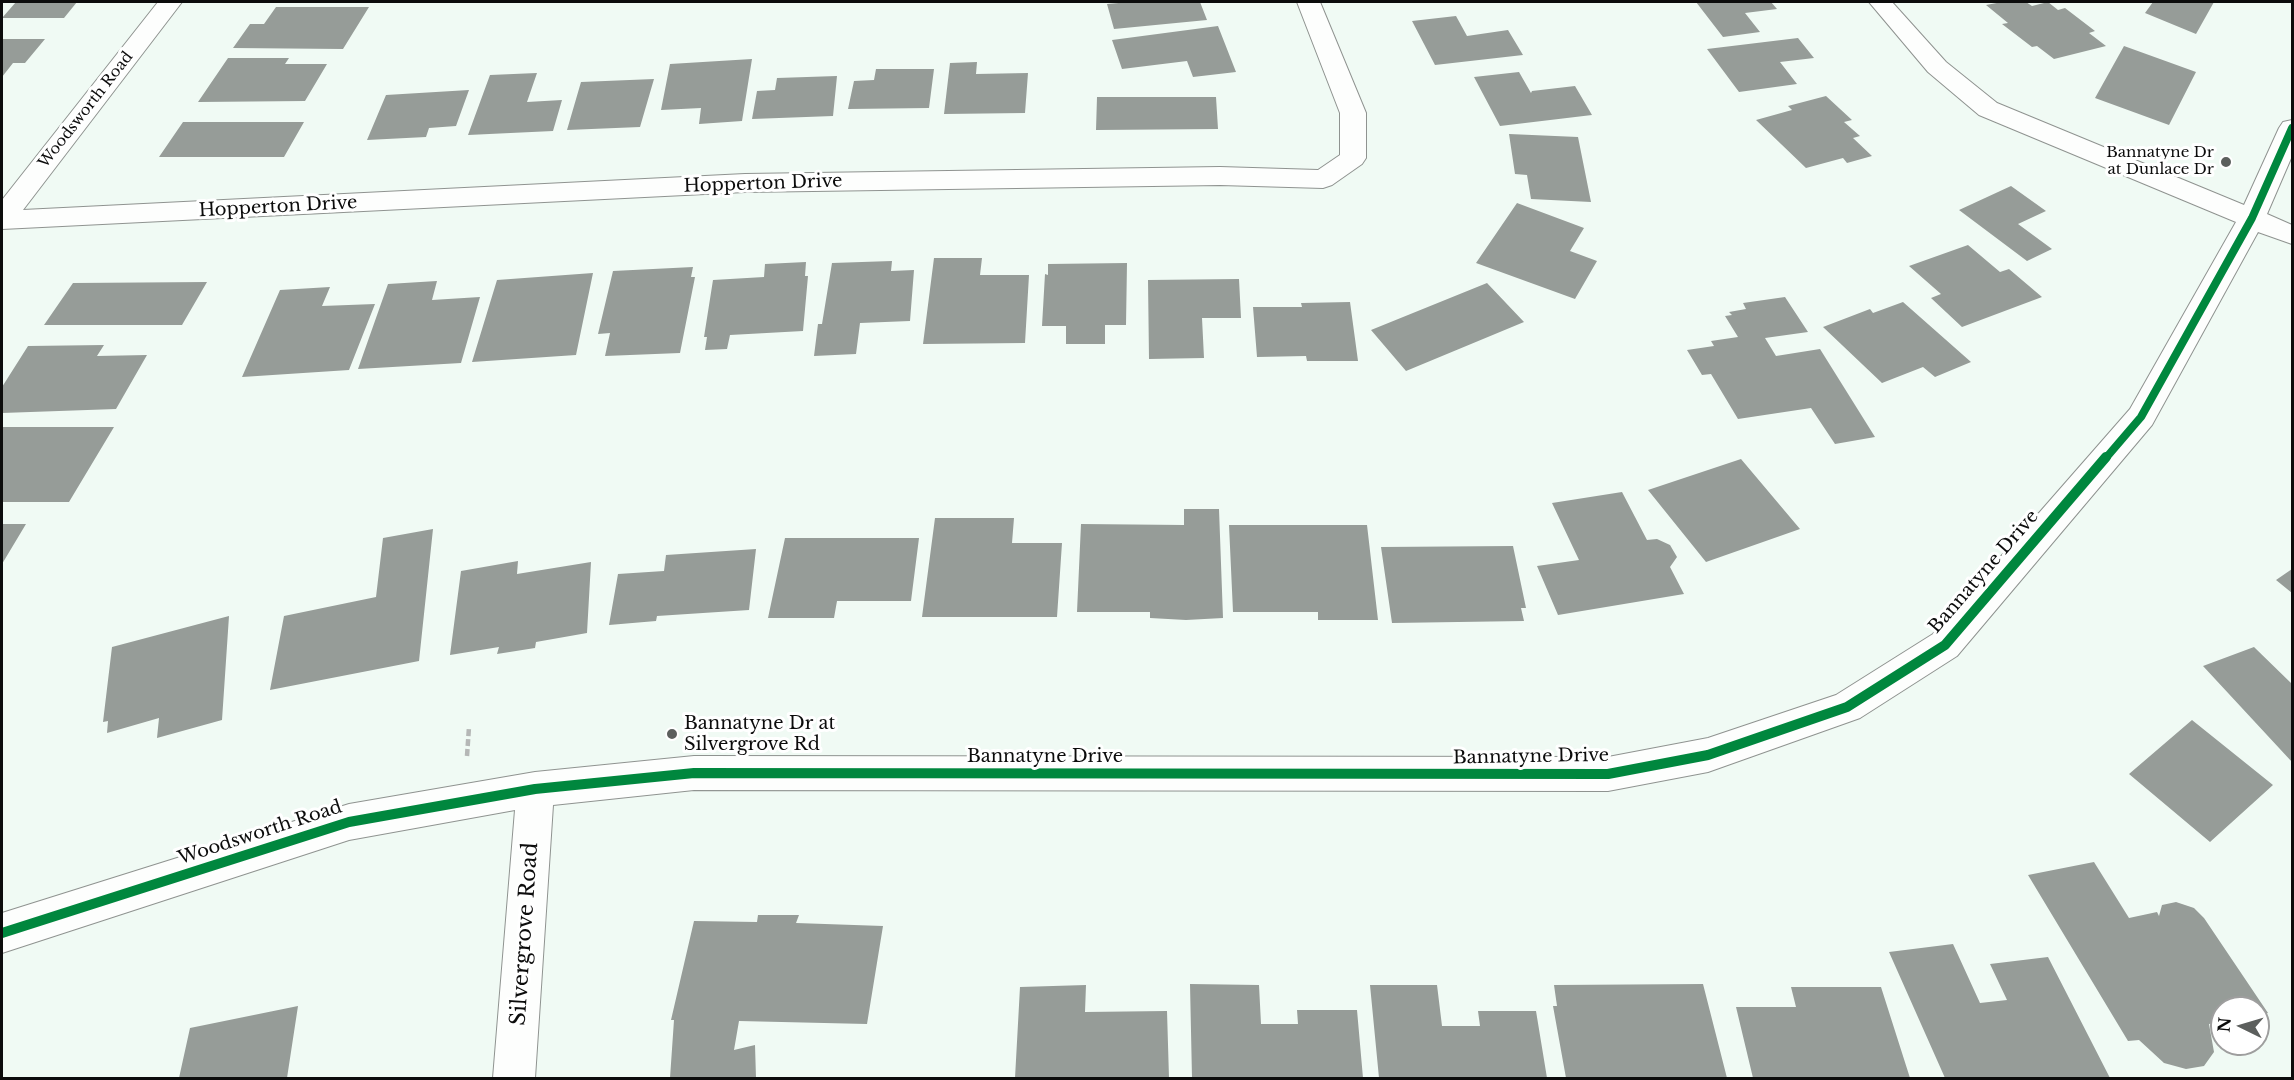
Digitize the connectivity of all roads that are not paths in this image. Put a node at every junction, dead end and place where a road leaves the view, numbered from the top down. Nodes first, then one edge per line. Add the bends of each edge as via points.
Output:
1 (170, 2) edge
2 (1308, 2) edge
3 (1880, 2) edge
4 (2292, 128) edge
5 (2252, 218) junction
6 (2, 219) edge
7 (2292, 235) edge
8 (536, 789) junction
9 (2, 933) edge
10 (514, 1078) edge

1 - 6 street, Woodsworth Road
2 - 6 street, Hopperton Drive via 1353,113 1353,158 1323,179 1220,176 745,183
3 - 5 street via 1937,67 1988,109
4 - 5 street, Bannatyne Drive
5 - 7 street
5 - 8 street, Bannatyne Drive via 2141,417 1945,645 1846,707 1708,755 1608,774 694,773
8 - 9 street, Woodsworth Road via 349,822
8 - 10 street, Silvergrove Road

